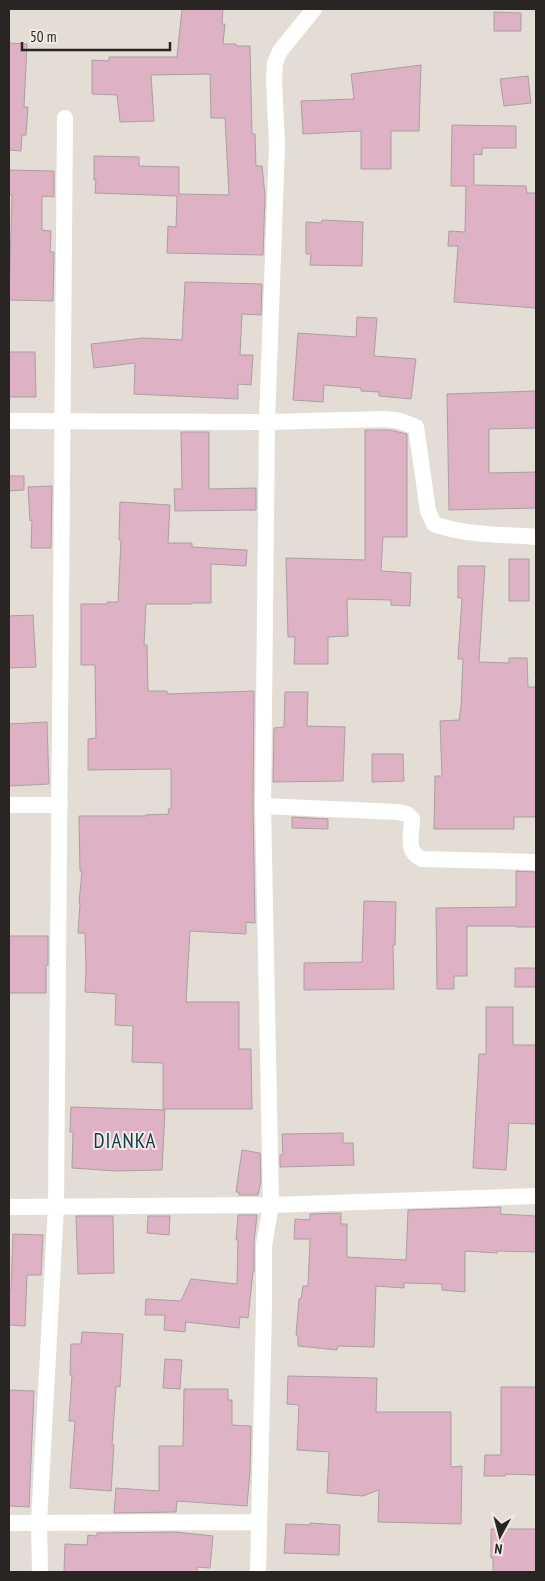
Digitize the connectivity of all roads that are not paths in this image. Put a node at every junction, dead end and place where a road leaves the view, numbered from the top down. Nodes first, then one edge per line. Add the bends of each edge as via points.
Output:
1 (314, 9) edge
2 (65, 118) dead end
3 (9, 420) edge
4 (63, 420) junction
5 (267, 422) junction
6 (536, 537) edge
7 (9, 805) edge
8 (60, 805) junction
9 (263, 806) junction
10 (536, 862) edge
11 (536, 1196) edge
12 (270, 1205) junction
13 (56, 1206) junction
14 (9, 1207) edge
15 (9, 1522) edge
16 (39, 1522) junction
17 (259, 1522) junction
18 (40, 1572) edge
19 (258, 1572) edge

1 - 5 street via 280,51 275,63 277,145
2 - 4 street
3 - 4 street
4 - 5 street
4 - 8 street
5 - 6 street via 386,419 416,427 428,511 434,524 466,532
5 - 9 street
7 - 8 street
8 - 13 street
9 - 10 street via 398,812 412,819 411,850 422,859
9 - 12 street
11 - 12 street
12 - 13 street
12 - 17 street via 264,1245
13 - 14 street
13 - 16 street
15 - 16 street
16 - 17 street
16 - 18 street
17 - 19 street

